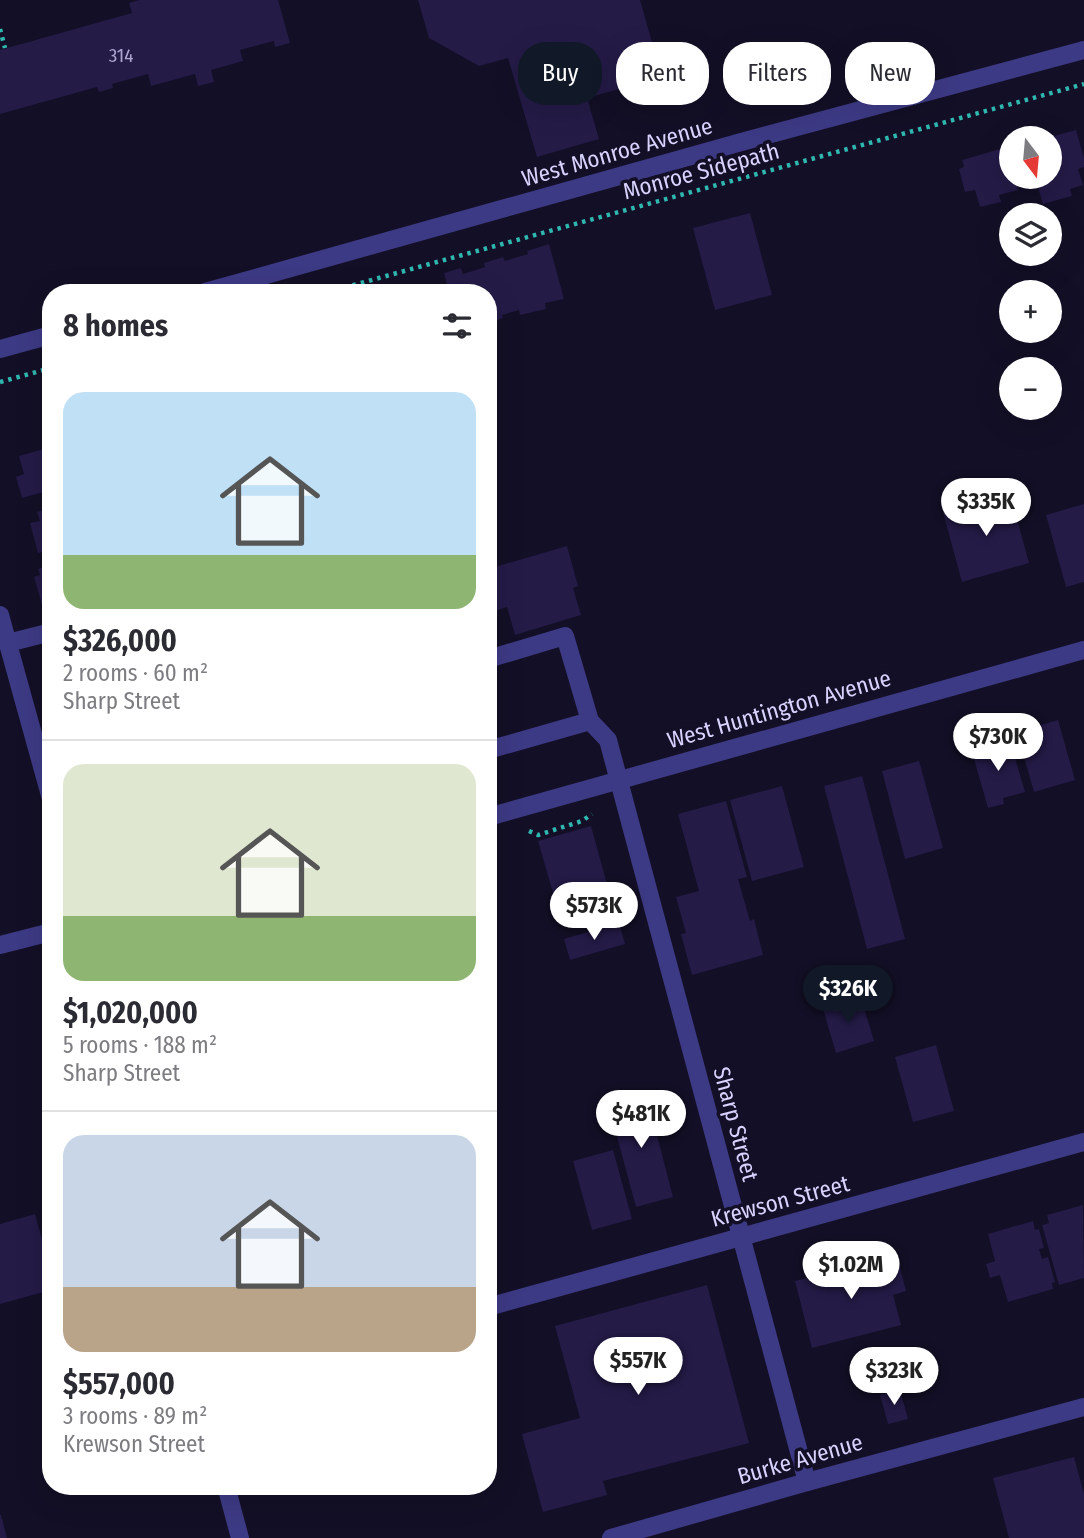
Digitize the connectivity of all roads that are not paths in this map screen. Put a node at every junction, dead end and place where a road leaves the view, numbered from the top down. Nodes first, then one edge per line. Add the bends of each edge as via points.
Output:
1 (1084, 50) edge
2 (234, 284) edge
3 (42, 337) edge
4 (0, 349) edge
5 (0, 615) edge
6 (42, 634) edge
7 (8, 643) junction
8 (1084, 650) edge
9 (497, 656) edge
10 (590, 721) junction
11 (497, 747) edge
12 (42, 766) edge
13 (619, 779) junction
14 (497, 814) edge
15 (42, 934) edge
16 (0, 945) edge
17 (1084, 1142) edge
18 (741, 1237) junction
19 (497, 1305) edge
20 (1084, 1407) edge
21 (807, 1482) junction
22 (228, 1495) edge
23 (240, 1538) edge
24 (611, 1538) edge

1 - 2 street, West Monroe Avenue
3 - 4 street
5 - 7 street
6 - 7 street
7 - 12 street
8 - 13 street, West Huntington Avenue
9 - 10 street via 565,636
10 - 11 street
10 - 13 street, Sharp Street via 608,740
13 - 14 street, West Huntington Avenue
13 - 18 street, Sharp Street
15 - 16 street
17 - 18 street, Krewson Street
18 - 19 street, Krewson Street
18 - 21 street, Sharp Street
20 - 21 street, Burke Avenue
21 - 24 street, Burke Avenue
22 - 23 street

